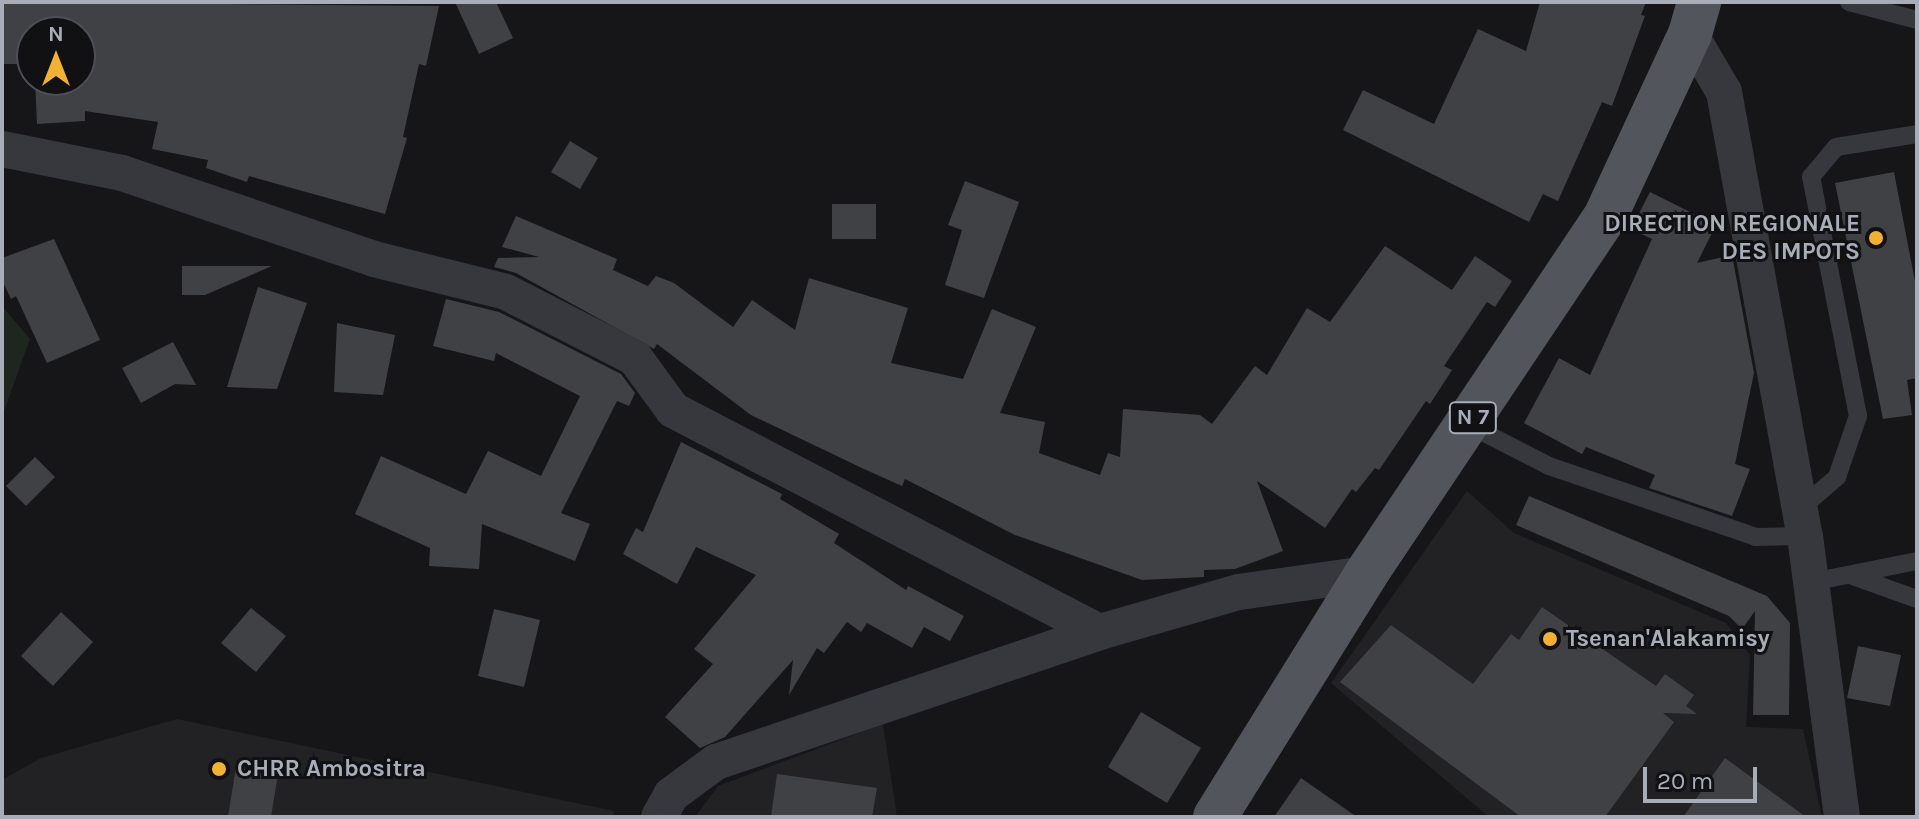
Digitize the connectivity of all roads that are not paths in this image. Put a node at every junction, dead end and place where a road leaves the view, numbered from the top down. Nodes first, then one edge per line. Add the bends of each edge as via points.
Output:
1 (1849, 2) edge
2 (1694, 18) edge
3 (1917, 20) edge
4 (1917, 134) edge
5 (2, 149) edge
6 (1469, 425) junction
7 (1803, 522) junction
8 (1917, 561) edge
9 (1366, 574) junction
10 (1853, 576) junction
11 (1812, 582) junction
12 (1917, 599) edge
13 (1100, 632) junction
14 (659, 817) edge
15 (1215, 817) edge
16 (1842, 817) edge

1 - 3 lane
2 - 6 main road, N 7 via 1606,215
2 - 7 street via 1724,92
4 - 7 lane via 1836,147 1811,177 1858,416 1837,477
5 - 13 street via 122,173 374,259 506,292 635,358 673,410
6 - 7 lane via 1549,466 1756,537
6 - 9 main road, N 7
7 - 11 street
8 - 10 lane
9 - 13 street via 1239,592
9 - 15 main road, N 7
10 - 11 lane
10 - 12 lane
11 - 16 street
13 - 14 street via 716,762 671,795

